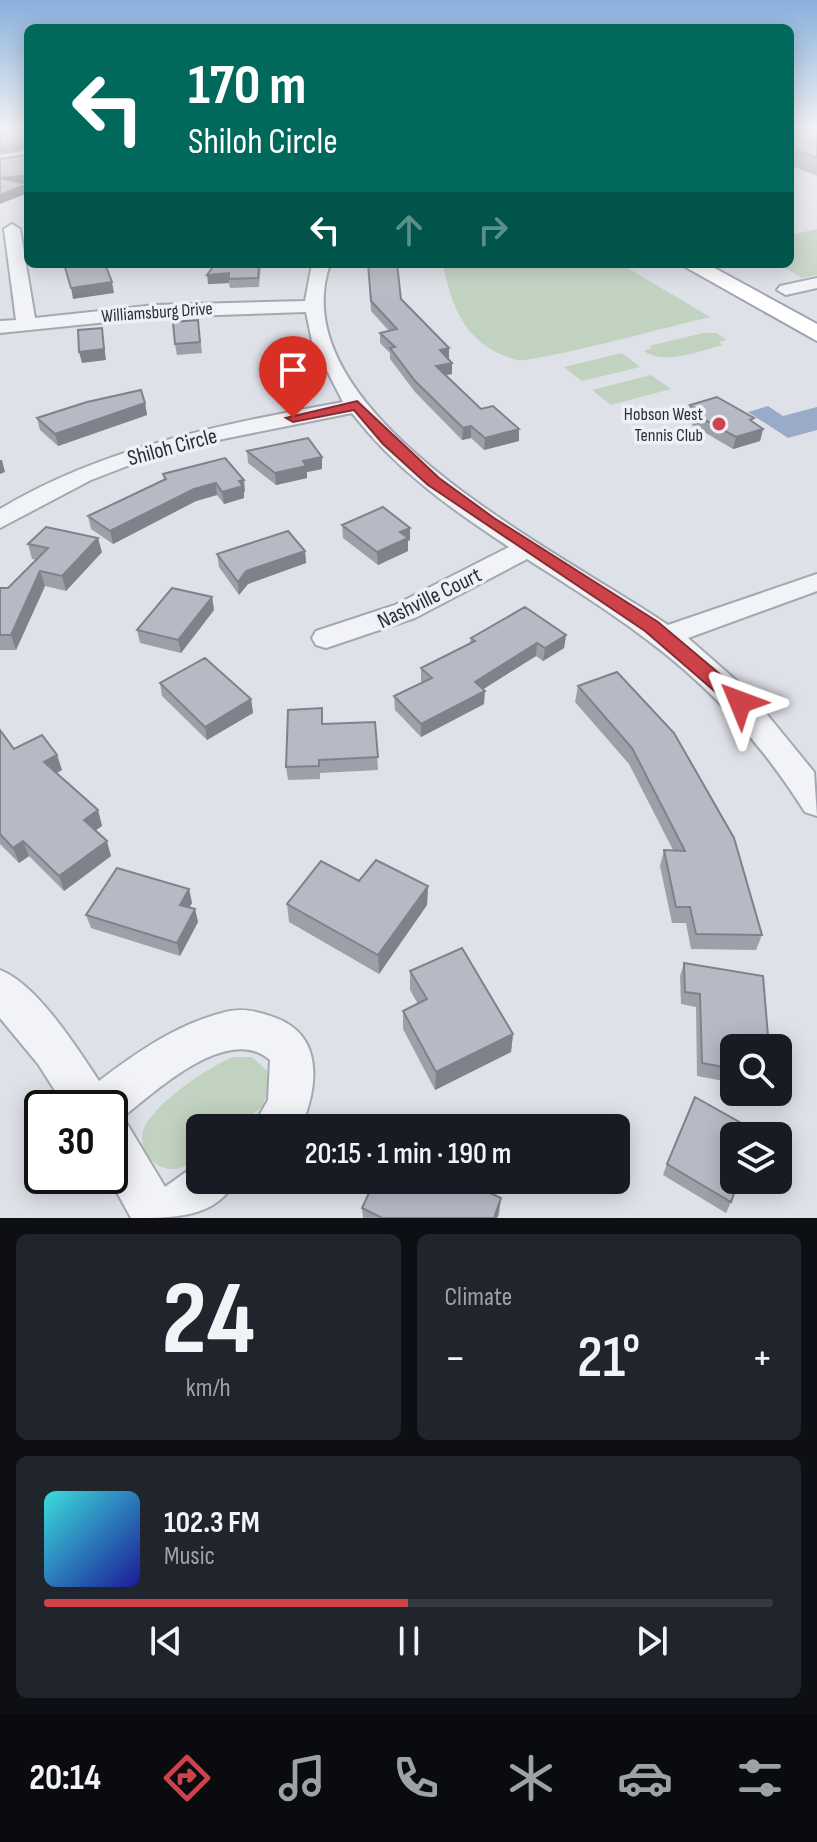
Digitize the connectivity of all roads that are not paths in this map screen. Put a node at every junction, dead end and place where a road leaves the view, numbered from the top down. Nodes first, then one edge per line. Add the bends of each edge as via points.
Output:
1 (12, 229) dead end
2 (320, 268) edge
3 (727, 271) edge
4 (817, 283) edge
5 (786, 290) junction
6 (314, 306) junction
7 (817, 307) edge
8 (26, 323) junction
9 (0, 327) edge
10 (817, 334) edge
11 (357, 406) junction
12 (0, 520) edge
13 (529, 547) junction
14 (817, 582) edge
15 (665, 636) junction
16 (326, 638) dead end
17 (817, 803) edge
18 (0, 988) edge
19 (80, 1090) edge
20 (124, 1090) edge
21 (285, 1114) edge
22 (128, 1164) edge
23 (193, 1194) edge
24 (160, 1218) edge

1 - 8 street
2 - 6 street
3 - 5 main road
3 - 10 main road
4 - 5 street
5 - 7 main road
6 - 8 street, Williamsburg Drive via 156,311
6 - 11 street via 325,352
8 - 9 street, Williamsburg Drive
11 - 12 street, Shiloh Circle via 132,455 47,491
11 - 13 street via 434,482
13 - 15 street
13 - 16 street, Nashville Court via 396,616
14 - 15 street
15 - 17 street via 740,702
18 - 19 street
20 - 21 street via 209,1035 245,1029 270,1035 290,1050 294,1079
22 - 24 street
23 - 24 street

